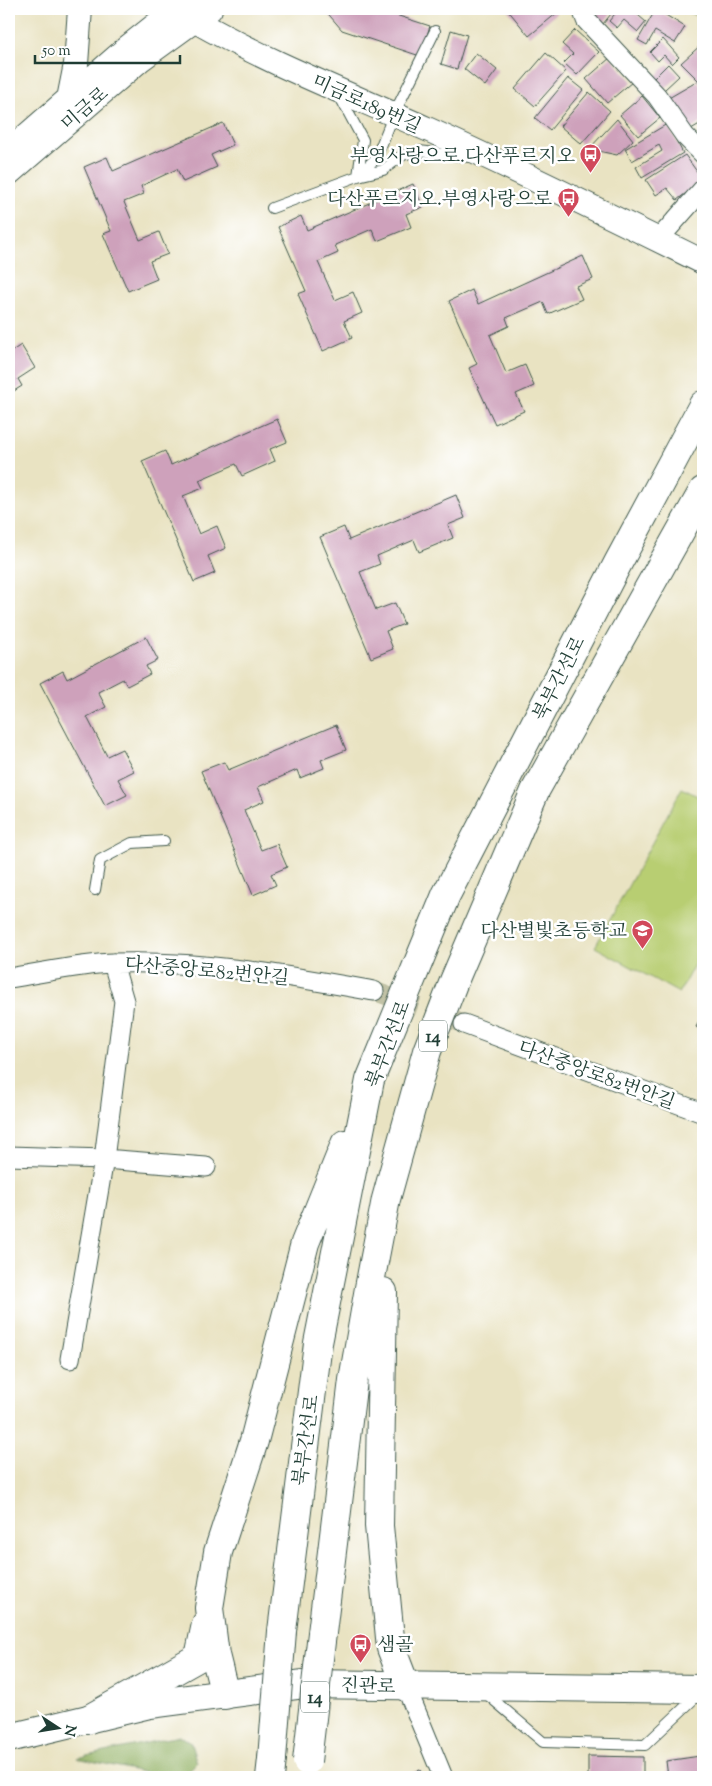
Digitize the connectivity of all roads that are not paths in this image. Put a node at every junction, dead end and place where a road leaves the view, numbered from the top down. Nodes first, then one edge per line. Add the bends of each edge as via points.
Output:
1 (80, 9) edge
2 (582, 9) edge
3 (190, 12) edge
4 (435, 31) dead end
5 (336, 90) junction
6 (69, 99) junction
7 (394, 114) junction
8 (9, 151) edge
9 (703, 154) edge
10 (497, 161) junction
11 (9, 173) edge
12 (358, 176) junction
13 (703, 189) edge
14 (272, 208) dead end
15 (658, 240) junction
16 (703, 262) edge
17 (703, 405) edge
18 (703, 491) edge
19 (164, 840) dead end
20 (95, 890) dead end
21 (113, 963) junction
22 (9, 978) edge
23 (374, 991) tunnel mouth
24 (464, 1024) tunnel mouth
25 (370, 1080) junction
26 (703, 1113) edge
27 (9, 1156) edge
28 (104, 1159) junction
29 (206, 1167) dead end
30 (386, 1199) junction
31 (70, 1359) dead end
32 (209, 1608) junction
33 (406, 1687) junction
34 (479, 1688) junction
35 (703, 1689) edge
36 (225, 1695) junction
37 (87, 1720) junction
38 (9, 1738) edge
39 (271, 1768) edge
40 (307, 1769) edge
41 (443, 1777) edge

1 - 6 street via 76,64
2 - 9 street via 586,20 657,96 685,136
3 - 5 street, 미금로189번길 via 225,38
3 - 6 street, 미금로 via 127,48
3 - 11 street, 미금로 via 141,59
4 - 7 lane
5 - 7 street, 미금로189번길
5 - 12 lane via 364,140
6 - 8 street, 미금로
7 - 10 street, 미금로189번길
7 - 12 lane via 376,158
10 - 12 lane via 419,150 403,155 383,170
10 - 15 street, 미금로189번길
12 - 14 lane
13 - 15 street
15 - 16 street, 미금로189번길
17 - 25 main road, 북부간선로 / 14 via 446,895
18 - 30 main road, 북부간선로 / 14 via 536,791 427,1051
19 - 20 lane via 132,843 100,860
21 - 22 street, 다산중앙로82번안길
21 - 23 street, 다산중앙로82번안길 via 174,964 282,974
21 - 28 street via 124,1001
24 - 26 street, 다산중앙로82번안길
25 - 32 main road via 305,1243 254,1441 218,1552
25 - 39 main road, 북부간선로 / 14, bridge via 318,1343 282,1631
27 - 28 street
28 - 29 street
28 - 31 street
30 - 33 main road via 378,1526 391,1648
30 - 40 main road, 북부간선로 / 14, bridge via 354,1380
32 - 36 main road via 215,1655
32 - 37 main road via 198,1656
33 - 34 main road, 진관로
33 - 36 main road, 진관로 via 304,1684
33 - 41 street
34 - 35 main road, 진관로
34 - 35 lane via 542,1742 645,1745
36 - 37 main road, 진관로 via 150,1704
37 - 38 main road, 진관로

